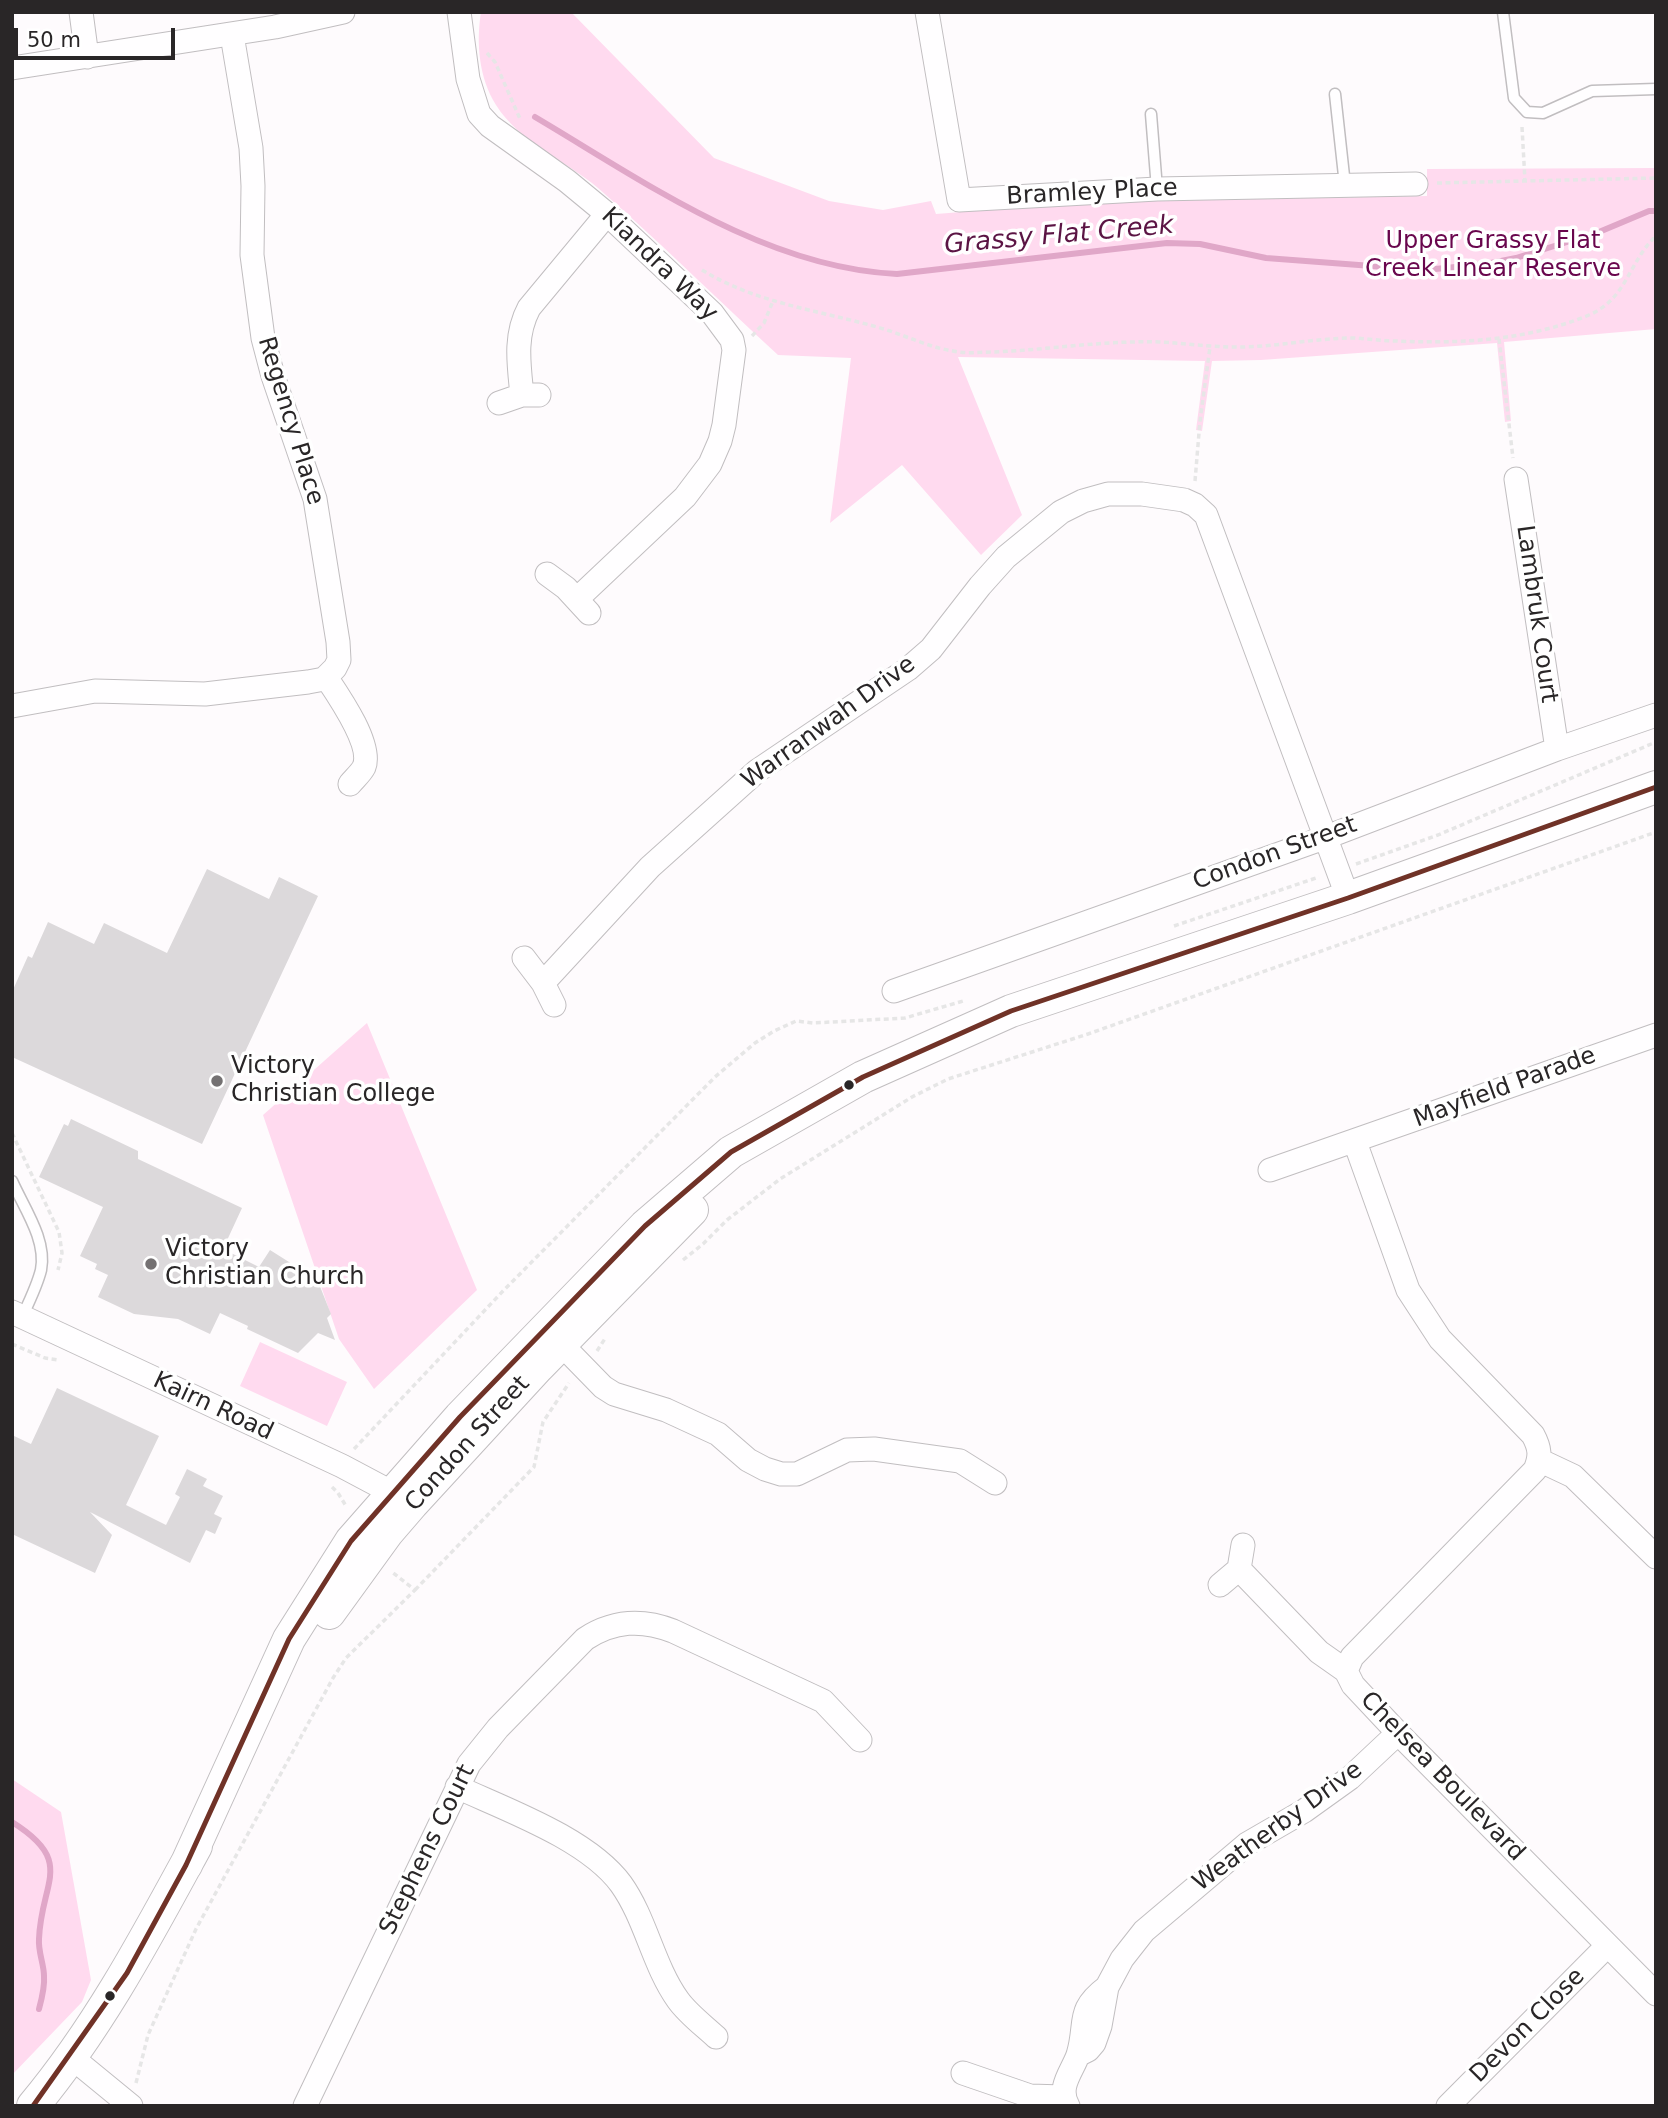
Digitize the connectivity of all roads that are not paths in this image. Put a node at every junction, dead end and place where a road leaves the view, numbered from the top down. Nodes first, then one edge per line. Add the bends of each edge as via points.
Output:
1 (81, 12) edge
2 (343, 12) edge
3 (927, 12) edge
4 (1503, 12) edge
5 (460, 19) edge
6 (232, 34) junction
7 (88, 57) junction
8 (12, 68) edge
9 (1656, 89) edge
10 (1335, 94) dead end
11 (1151, 114) dead end
12 (1416, 184) road end
13 (1345, 185) junction
14 (1157, 190) junction
15 (607, 214) junction
16 (499, 403) dead end
17 (1516, 479) road end
18 (547, 574) dead end
19 (326, 677) junction
20 (12, 706) edge
21 (1656, 715) edge
22 (1557, 749) junction
23 (350, 784) dead end
24 (1656, 787) edge
25 (1324, 838) junction
26 (1348, 898) junction
27 (524, 958) dead end
28 (542, 983) junction
29 (894, 992) dead end
30 (554, 1005) dead end
31 (1656, 1035) edge
32 (835, 1093) junction
33 (1355, 1142) junction
34 (1270, 1170) dead end
35 (12, 1181) edge
36 (17, 1315) edge
37 (572, 1356) junction
38 (1539, 1461) junction
39 (995, 1483) dead end
40 (402, 1498) junction
41 (1242, 1545) dead end
42 (1656, 1557) edge
43 (1239, 1569) junction
44 (1220, 1585) dead end
45 (1346, 1671) junction
46 (1398, 1733) junction
47 (860, 1740) dead end
48 (457, 1787) junction
49 (1607, 1946) junction
50 (1656, 1994) edge
51 (716, 2037) dead end
52 (70, 2056) junction
53 (959, 2070) dead end
54 (1065, 2102) edge
55 (129, 2104) edge
56 (33, 2106) edge
57 (305, 2106) edge
58 (1448, 2106) edge

1 - 7 street
2 - 6 street
3 - 14 street, Bramley Place via 959,200
4 - 9 lane via 1514,98 1527,112 1543,113 1592,91
5 - 15 street, Kiandra Way via 468,79 479,114
6 - 7 street
6 - 19 street, Regency Place via 251,148 252,255 263,338 315,499 338,642 338,660
7 - 8 street
10 - 13 lane
11 - 14 lane
12 - 13 street, Bramley Place
13 - 14 street, Bramley Place
15 - 16 street via 522,321 518,352 531,395
15 - 18 street, Kiandra Way via 712,313 732,340 724,425 710,464 685,497 583,606
17 - 22 street, Lambruk Court
19 - 20 street via 224,693 95,691
19 - 23 street via 351,719 364,755 364,766
21 - 22 street, Condon Street
22 - 25 street, Condon Street
24 - 26 main road, Condon Street
25 - 26 street
25 - 28 street, Warranwah Drive via 1200,497 1108,494 1061,512 1006,557 931,649 908,669 757,771 650,867
25 - 29 street, Condon Street
26 - 32 main road, Condon Street via 1011,1011
27 - 28 street
28 - 30 street
31 - 33 street, Mayfield Parade
32 - 37 main road, Condon Street via 678,1224
32 - 40 main road, Condon Street via 731,1152 645,1226 479,1397
33 - 34 street, Mayfield Parade
33 - 38 street via 1408,1290 1440,1339 1532,1435 1539,1445
35 - 36 lane via 42,1253 38,1279
36 - 40 street, Kairn Road
37 - 39 street via 614,1394 666,1410 718,1434 756,1465 781,1474 797,1474 838,1453 866,1449 960,1461
37 - 40 main road, Condon Street via 538,1367
38 - 42 street via 1573,1476
38 - 45 street, Chelsea Boulevard via 1352,1657
40 - 52 main road, Condon Street via 361,1548 350,1583 308,1646 127,1973
41 - 43 street
43 - 44 street
43 - 45 street via 1319,1652
45 - 46 street, Chelsea Boulevard via 1353,1685
46 - 49 street, Chelsea Boulevard
46 - 54 street, Weatherby Drive via 1350,1778 1247,1844 1132,1944 1107,1987 1094,2043 1078,2055 1067,2078
47 - 48 street, Stephens Court via 835,1711 806,1691 659,1626 623,1623 585,1639 480,1748
48 - 51 street via 579,1846 610,1871 631,1902 671,1989
48 - 57 street, Stephens Court
49 - 50 street, Chelsea Boulevard
49 - 58 street, Devon Close
52 - 55 street
52 - 56 main road, Condon Street
53 - 54 street, Weatherby Drive via 1030,2096

